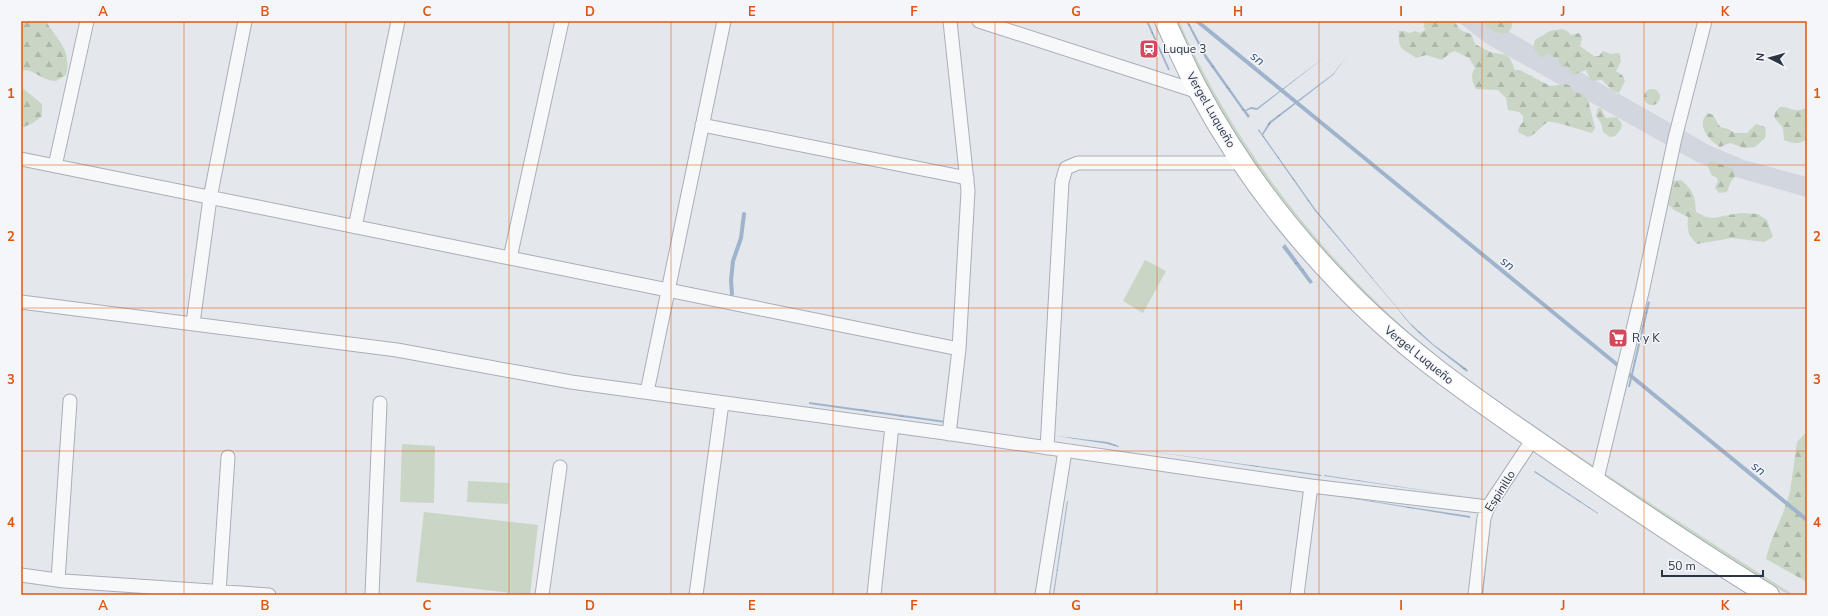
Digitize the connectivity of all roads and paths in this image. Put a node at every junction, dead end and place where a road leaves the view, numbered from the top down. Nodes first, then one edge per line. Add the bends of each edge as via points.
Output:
1 (87, 21) edge
2 (245, 21) edge
3 (398, 21) edge
4 (562, 21) edge
5 (724, 21) edge
6 (950, 21) edge
7 (979, 21) edge
8 (1165, 21) edge
9 (1705, 21) edge
10 (1199, 92) junction
11 (702, 125) junction
12 (21, 159) edge
13 (1242, 163) junction
14 (55, 166) junction
15 (967, 178) junction
16 (210, 198) junction
17 (355, 227) junction
18 (510, 258) junction
19 (668, 290) junction
20 (21, 302) edge
21 (193, 323) junction
22 (959, 349) junction
23 (647, 392) junction
24 (70, 401) dead end
25 (380, 403) dead end
26 (722, 403) junction
27 (892, 426) junction
28 (949, 434) junction
29 (1533, 439) junction
30 (1047, 448) junction
31 (1065, 451) junction
32 (228, 457) dead end
33 (560, 467) dead end
34 (1596, 482) junction
35 (1311, 486) junction
36 (1488, 507) junction
37 (21, 575) edge
38 (58, 580) junction
39 (137, 590) edge
40 (219, 592) junction
41 (269, 595) edge
42 (372, 595) edge
43 (542, 595) edge
44 (696, 595) edge
45 (874, 595) edge
46 (1042, 595) edge
47 (1297, 595) edge
48 (1475, 595) edge
49 (1769, 595) edge

1 - 14 street
2 - 16 street
3 - 17 street
4 - 18 street
5 - 11 street
6 - 15 street
7 - 10 street
8 - 10 main road, Vergel Luqueño
9 - 34 street via 1675,138 1642,292
10 - 13 main road, Vergel Luqueño
11 - 15 street
11 - 19 street
12 - 14 street
13 - 29 main road, Vergel Luqueño via 1310,251 1375,318 1445,377
13 - 30 street via 1078,163 1066,168 1062,182
14 - 16 street
15 - 22 street
16 - 17 street
16 - 21 street
17 - 18 street
18 - 19 street
19 - 22 street
19 - 23 street
20 - 21 street
21 - 23 street via 397,350 571,382
22 - 28 street
23 - 26 street
24 - 38 street
25 - 42 street
26 - 27 street
26 - 44 street
27 - 28 street
27 - 45 street
28 - 30 street
29 - 34 main road, Vergel Luqueño
29 - 36 street, Espinillo
30 - 31 street
31 - 35 street
31 - 46 street
32 - 40 street
33 - 43 street
34 - 49 main road, Vergel Luqueño
35 - 36 street
35 - 47 street
36 - 48 street, Espinillo via 1482,528
37 - 38 street
38 - 39 street
39 - 40 street
40 - 41 street

